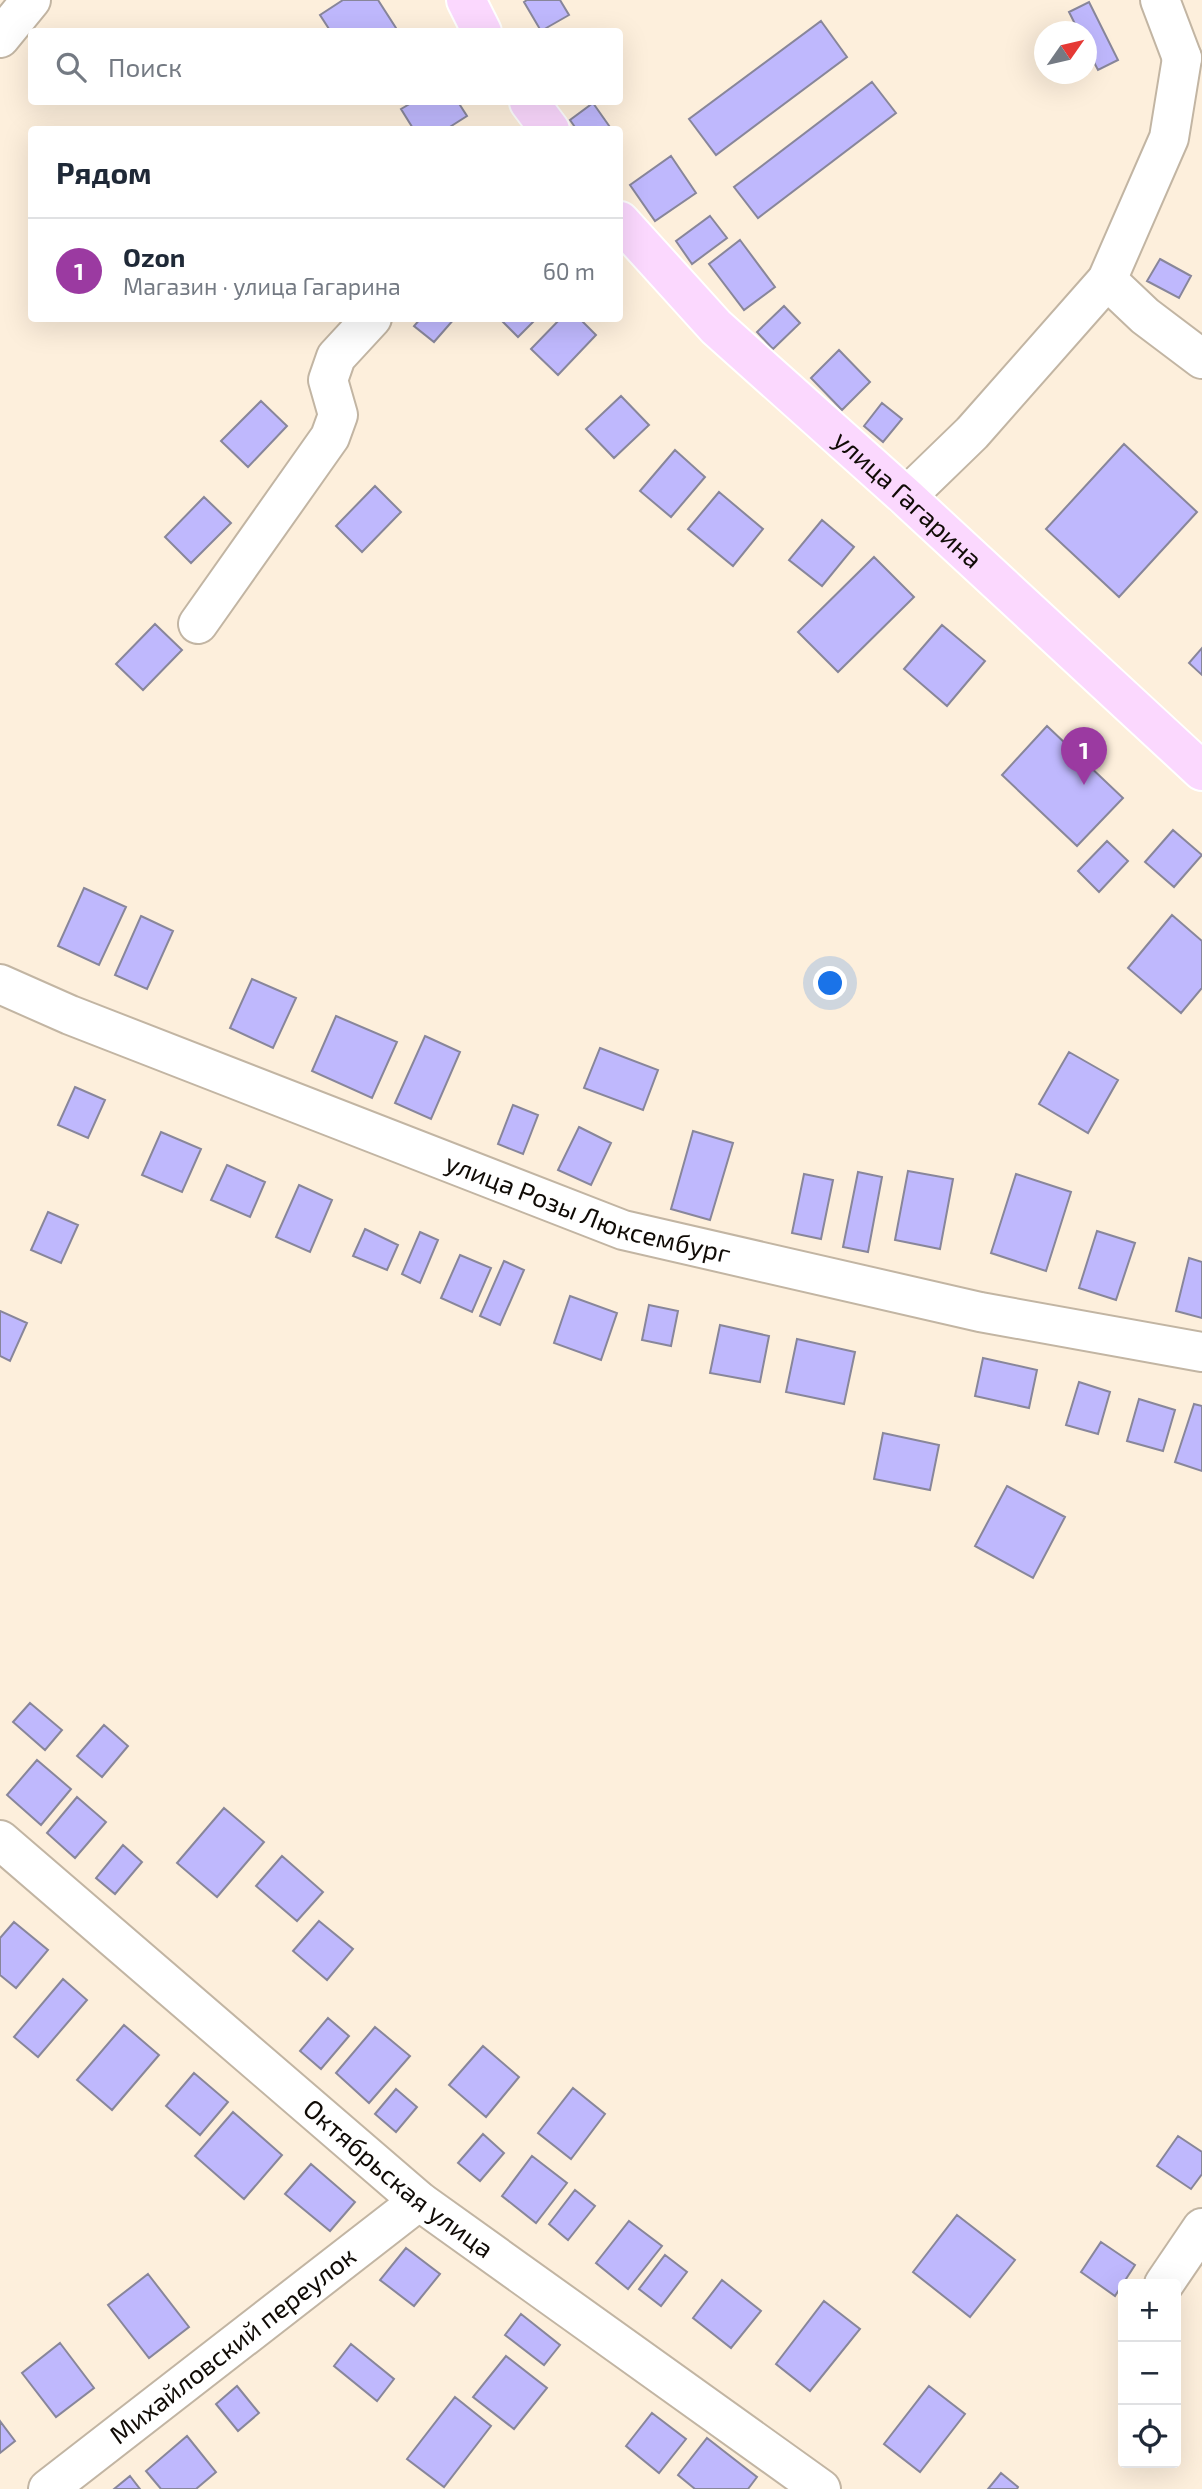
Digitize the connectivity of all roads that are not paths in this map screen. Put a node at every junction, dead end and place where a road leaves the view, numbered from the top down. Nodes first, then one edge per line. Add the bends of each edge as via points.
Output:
1 (31, 0) edge
2 (466, 0) edge
3 (1160, 0) edge
4 (480, 28) edge
5 (0, 38) edge
6 (1192, 60) edge
7 (531, 105) edge
8 (547, 126) edge
9 (623, 224) edge
10 (1107, 280) junction
11 (368, 322) edge
12 (1202, 359) edge
13 (906, 497) junction
14 (198, 624) dead end
15 (1202, 771) edge
16 (0, 984) edge
17 (1202, 1352) edge
18 (0, 1840) edge
19 (419, 2201) junction
20 (1202, 2228) edge
21 (1167, 2279) edge
22 (48, 2489) edge
23 (821, 2489) edge

1 - 5 street
2 - 4 main road
3 - 6 street
6 - 10 street via 1169,138
7 - 8 main road
9 - 13 main road, улица Гагарина via 716,327
10 - 12 street
10 - 13 street via 972,433
11 - 14 street via 336,356 328,380 338,415 330,437
13 - 15 main road, улица Гагарина
16 - 17 street, улица Розы Люксембург via 623,1230 980,1312
18 - 19 street, Октябрьская улица
19 - 22 street, Михайловский переулок
19 - 23 street, Октябрьская улица
20 - 21 street

